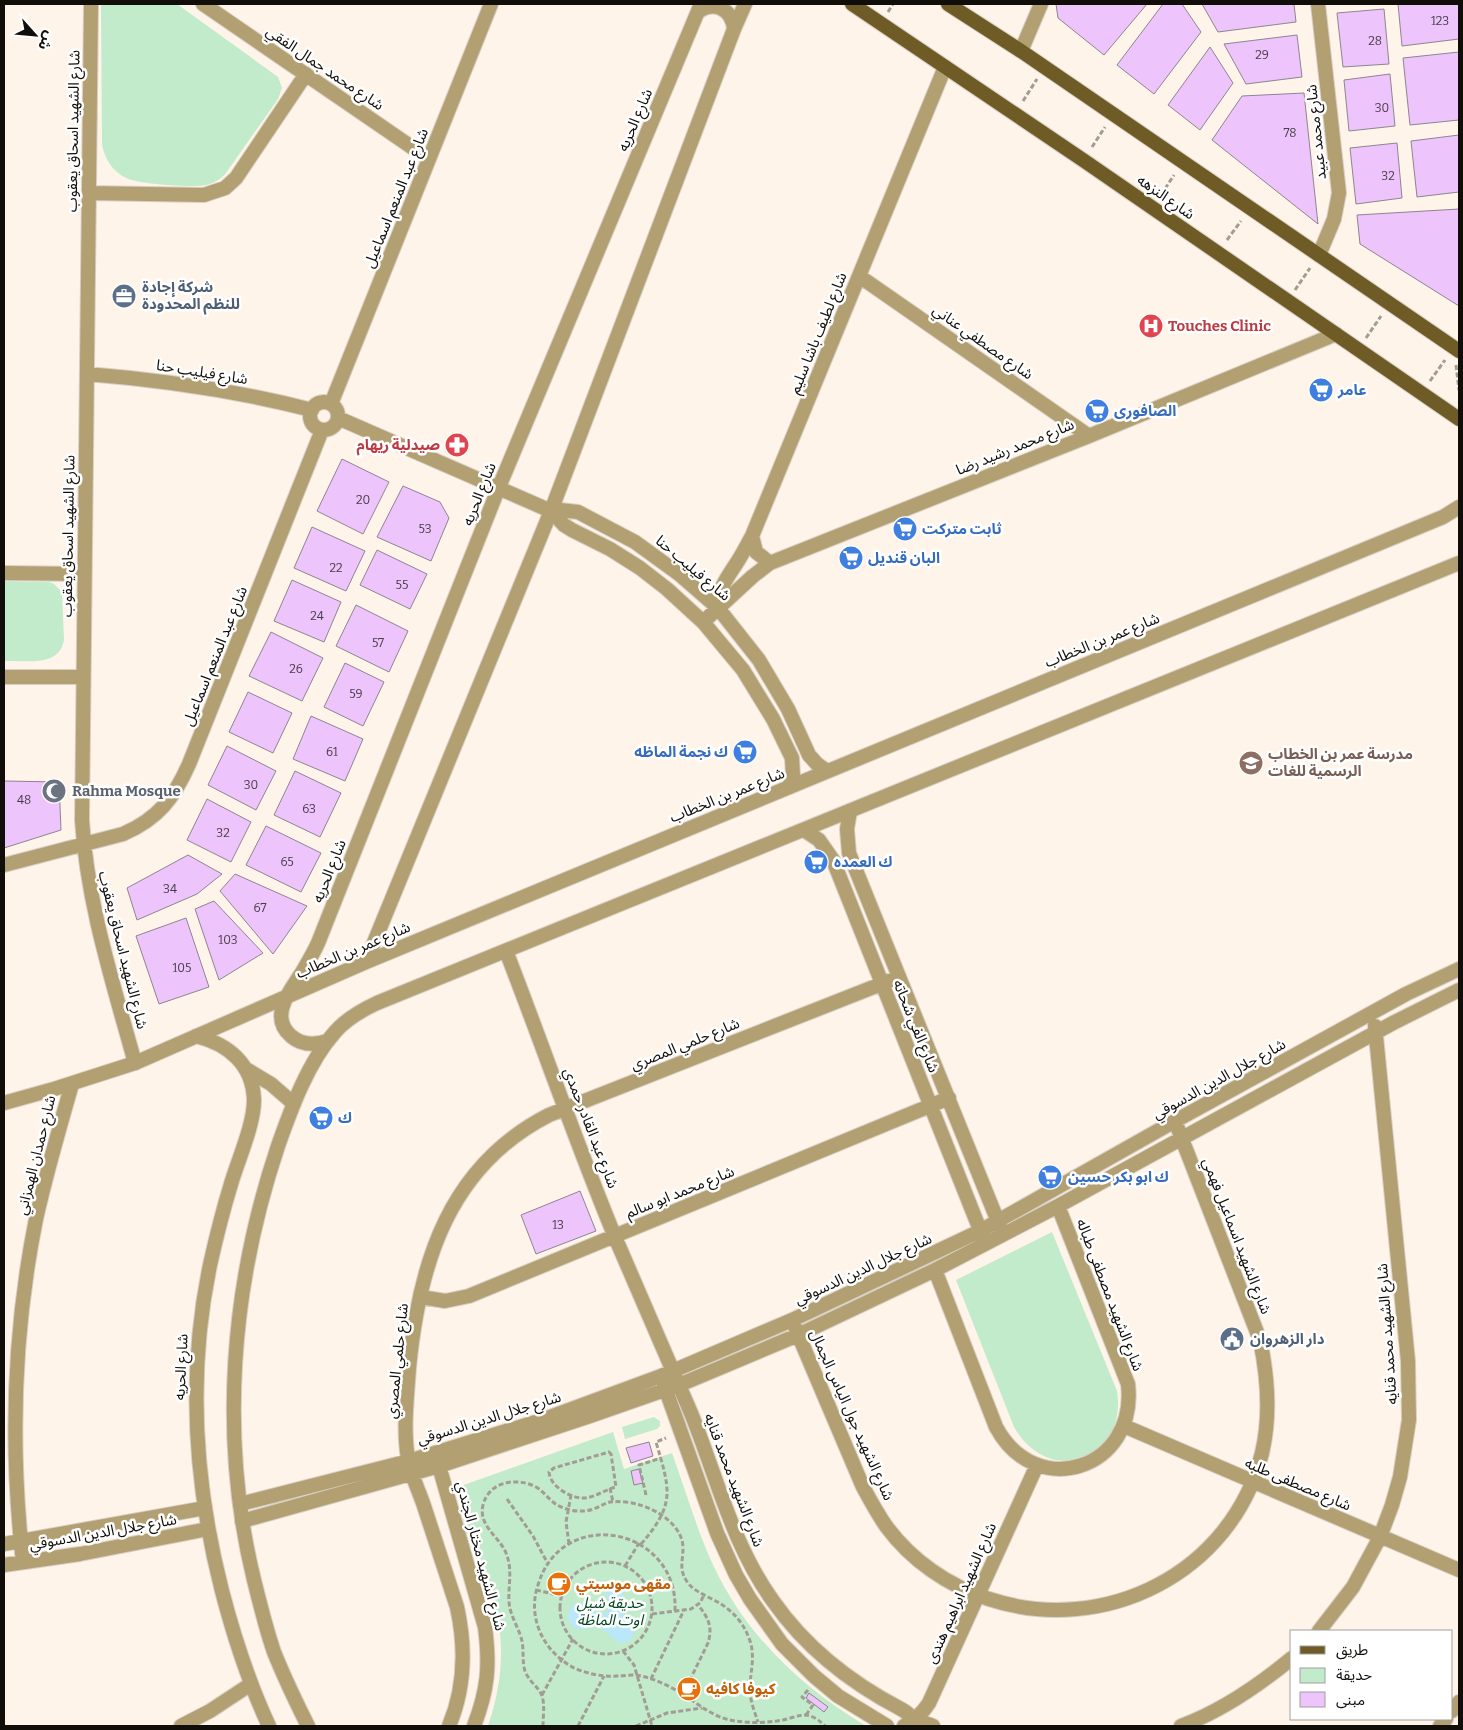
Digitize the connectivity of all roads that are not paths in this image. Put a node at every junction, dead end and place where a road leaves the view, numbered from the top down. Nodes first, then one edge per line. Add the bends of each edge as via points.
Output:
1 (91, 4) edge
2 (203, 4) edge
3 (745, 4) edge
4 (852, 4) edge
5 (948, 4) edge
6 (1041, 4) edge
7 (1318, 4) edge
8 (488, 5) edge
9 (699, 8) edge
10 (734, 28) junction
11 (1021, 51) junction
12 (945, 67) junction
13 (306, 74) junction
14 (429, 159) junction
15 (89, 193) junction
16 (1319, 255) junction
17 (859, 276) junction
18 (1336, 334) junction
19 (1457, 349) edge
20 (87, 374) junction
21 (331, 404) junction
22 (312, 410) junction
23 (338, 418) junction
24 (1459, 419) edge
25 (322, 430) junction
26 (1089, 436) junction
27 (499, 487) junction
28 (1459, 507) edge
29 (551, 511) junction
30 (752, 536) junction
31 (770, 563) junction
32 (1459, 563) edge
33 (4, 573) edge
34 (84, 574) junction
35 (718, 608) junction
36 (703, 622) junction
37 (4, 677) edge
38 (83, 677) junction
39 (827, 772) junction
40 (790, 787) junction
41 (850, 811) junction
42 (804, 830) junction
43 (84, 845) junction
44 (4, 865) edge
45 (506, 951) junction
46 (366, 962) junction
47 (1459, 969) edge
48 (899, 977) junction
49 (882, 984) junction
50 (1459, 990) edge
51 (286, 996) junction
52 (1372, 1013) junction
53 (1376, 1033) junction
54 (196, 1036) junction
55 (328, 1041) junction
56 (135, 1063) junction
57 (246, 1069) junction
58 (72, 1084) junction
59 (949, 1098) junction
60 (4, 1102) edge
61 (294, 1104) junction
62 (930, 1106) junction
63 (566, 1108) junction
64 (1174, 1121) junction
65 (1182, 1139) junction
66 (1058, 1206) junction
67 (1001, 1228) junction
68 (615, 1236) junction
69 (983, 1237) junction
70 (935, 1270) junction
71 (420, 1298) junction
72 (792, 1320) junction
73 (798, 1335) junction
74 (667, 1374) junction
75 (10, 1376) edge
76 (672, 1388) junction
77 (1124, 1426) junction
78 (437, 1459) junction
79 (1037, 1465) junction
80 (411, 1467) junction
81 (1252, 1482) junction
82 (240, 1504) junction
83 (205, 1508) junction
84 (242, 1521) junction
85 (208, 1529) junction
86 (1380, 1537) junction
87 (20, 1542) junction
88 (4, 1544) edge
89 (23, 1562) junction
90 (4, 1565) edge
91 (1459, 1570) edge
92 (977, 1596) junction
93 (1320, 1630) edge
94 (1290, 1660) edge
95 (251, 1684) junction
96 (912, 1724) edge
97 (1188, 1725) edge
98 (181, 1726) edge
99 (269, 1726) edge
100 (308, 1726) edge
101 (450, 1726) edge
102 (474, 1726) edge
103 (888, 1726) edge
104 (933, 1726) edge

1 - 15 street, شارع الشهيد اسحاق يعقوب
2 - 13 street, شارع محمد جمال الفقي
3 - 10 street
4 - 12 main road, شارع النزهه
5 - 11 main road
6 - 11 street
7 - 16 street, شارع محمد عبيد via 1338,193 1334,219
8 - 14 street, شارع عبد المنعم اسماعيل
9 - 10 street via 719,7 728,13
9 - 27 street, شارع الحريه
10 - 29 street
11 - 16 main road
12 - 17 street, شارع لطيف باشا سليم
12 - 18 main road, شارع النزهه
13 - 14 street, شارع محمد جمال الفقي
13 - 15 street via 236,178 225,188 212,194 197,195
14 - 21 street, شارع عبد المنعم اسماعيل
15 - 20 street, شارع الشهيد اسحاق يعقوب
16 - 19 main road
17 - 26 street, شارع مصطفي عناني
17 - 30 street, شارع لطيف باشا سليم
18 - 24 main road, شارع النزهه
18 - 26 street, شارع محمد رشيد رضا
20 - 22 street, شارع فيليب حنا via 200,387
20 - 34 street, شارع الشهيد اسحاق يعقوب
21 - 22 street via 323,402
21 - 23 street
22 - 25 street via 312,422
23 - 25 street via 331,428
23 - 27 street, شارع فيليب حنا
25 - 43 street, شارع عبد المنعم اسماعيل via 189,764 174,794 152,818 138,827
26 - 31 street, شارع محمد رشيد رضا
27 - 29 street, شارع فيليب حنا
27 - 51 street, شارع الحريه via 318,943
28 - 39 street, شارع عمر بن الخطاب via 1443,517
29 - 35 street, شارع فيليب حنا via 578,512 635,542
29 - 36 street, شارع فيليب حنا via 564,525 640,568
29 - 46 street
30 - 31 street via 756,552
30 - 35 street, شارع لطيف باشا سليم via 723,583
31 - 35 street, شارع محمد رشيد رضا
32 - 41 street
33 - 34 street
34 - 38 street, شارع الشهيد اسحاق يعقوب
35 - 36 street, شارع محمد رشيد رضا
35 - 39 street, شارع فيليب حنا via 759,660 788,709 809,754
36 - 40 street, شارع فيليب حنا via 743,670 773,719 792,758
37 - 38 street
38 - 43 street, شارع الشهيد اسحاق يعقوب via 81,808
39 - 40 street, شارع عمر بن الخطاب
40 - 46 street, شارع عمر بن الخطاب
41 - 42 street
41 - 48 street, شارع الفي شحاته via 847,829 849,853
42 - 45 street
42 - 49 street, شارع الفي شحاته via 819,840 830,855
43 - 44 street, شارع عبد المنعم اسماعيل
43 - 56 street, شارع الشهيد اسحاق يعقوب via 93,904
45 - 55 street via 368,1008 342,1025
45 - 63 street, شارع عبد القادر حمدي
46 - 51 street, شارع عمر بن الخطاب
47 - 52 street, شارع جلال الدين الدسوقي
48 - 49 street, شارع حلمي المصري
48 - 59 street, شارع الفي شحاته
49 - 62 street, شارع الفي شحاته
49 - 63 street, شارع حلمي المصري
50 - 53 street, شارع جلال الدين الدسوقي
51 - 54 street, شارع عمر بن الخطاب
51 - 55 street via 282,1003 282,1020 289,1034 311,1045
52 - 53 street, شارع الشهيد محمد قنايه
52 - 64 street, شارع جلال الدين الدسوقي
53 - 65 street, شارع جلال الدين الدسوقي
53 - 86 street, شارع الشهيد محمد قنايه via 1410,1390 1400,1477
54 - 56 street, شارع عمر بن الخطاب
54 - 57 street, شارع الحريه via 225,1047
55 - 61 street
56 - 58 street, شارع عمر بن الخطاب
57 - 61 street via 272,1084
57 - 83 street, شارع الحريه via 252,1085 252,1116 214,1247 199,1335 196,1423
58 - 60 street, شارع عمر بن الخطاب
58 - 75 street, شارع حمدان الهمزاني via 36,1219
59 - 62 street, شارع محمد ابو سالم
59 - 67 street, شارع الفي شحاته
61 - 82 street via 263,1194 241,1304 234,1387
62 - 68 street, شارع محمد ابو سالم
62 - 69 street, شارع الفي شحاته
63 - 68 street, شارع عبد القادر حمدي
63 - 71 street, شارع حلمي المصري via 517,1134 489,1157 465,1185 439,1234
64 - 65 street, شارع الشهيد اسماعيل فهمي
64 - 67 street, شارع جلال الدين الدسوقي
65 - 66 street, شارع جلال الدين الدسوقي
65 - 81 street, شارع الشهيد اسماعيل فهمي via 1260,1340 1266,1368 1266,1425 1262,1453
66 - 67 street, شارع جلال الدين الدسوقي
66 - 77 street, شارع الشهيد مصطفى طباله via 1128,1384 1128,1411
67 - 69 street, شارع جلال الدين الدسوقي
68 - 71 street, شارع محمد ابو سالم via 461,1299 437,1301
68 - 74 street, شارع عبد القادر حمدي
69 - 70 street, شارع جلال الدين الدسوقي
69 - 72 street, شارع جلال الدين الدسوقي
70 - 73 street, شارع جلال الدين الدسوقي
70 - 79 street, شارع الشهيد مصطفى طباله via 999,1432 1017,1454
71 - 80 street, شارع حلمي المصري via 408,1388 406,1432
72 - 73 street, شارع الشهيد جول الياس الجمال
72 - 74 street, شارع جلال الدين الدسوقي
73 - 76 street, شارع جلال الدين الدسوقي
73 - 92 street, شارع الشهيد جول الياس الجمال via 863,1486 886,1526 936,1574
74 - 76 street, شارع الشهيد محمد قنايه
74 - 78 street, شارع جلال الدين الدسوقي
75 - 87 street, شارع حمدان الهمزاني
76 - 78 street, شارع جلال الدين الدسوقي
76 - 96 street, شارع الشهيد محمد قنايه via 692,1416 735,1532 773,1601 803,1638 837,1668 906,1711
76 - 103 street, شارع الشهيد محمد قنايه via 681,1432 712,1519 726,1555 750,1599 765,1622 828,1688
77 - 79 street, شارع الشهيد مصطفى طباله via 1111,1446 1089,1462 1063,1469
77 - 81 street, شارع مصطفى طلبه
78 - 80 street, شارع جلال الدين الدسوقي
78 - 102 street, شارع الشهيد مختار الجندي via 485,1627 488,1678
79 - 92 street, شارع الشهيد ابراهيم هندى
80 - 82 street, شارع جلال الدين الدسوقي
80 - 84 street, شارع جلال الدين الدسوقي
80 - 101 street, شارع حلمي المصري via 461,1626 462,1681
81 - 86 street, شارع مصطفى طلبه
81 - 92 street, شارع الشهيد اسماعيل فهمي via 1226,1528 1208,1549 1164,1582 1139,1594 1113,1604 1058,1611 1022,1608
82 - 84 street
83 - 85 street, شارع الحريه
83 - 87 street, شارع جلال الدين الدسوقي
84 - 100 street via 271,1642
85 - 89 street, شارع جلال الدين الدسوقي via 100,1551
85 - 95 street, شارع الحريه via 226,1607
86 - 91 street, شارع مصطفى طلبه
86 - 93 street, شارع الشهيد محمد قنايه via 1353,1587
87 - 88 street, شارع جلال الدين الدسوقي
87 - 89 street, شارع حمدان الهمزاني
89 - 90 street, شارع جلال الدين الدسوقي
92 - 96 street, شارع الشهيد ابراهيم هندى via 929,1703
94 - 97 street via 1245,1694
95 - 98 street
95 - 99 street, شارع الحريه
96 - 104 street, شارع الشهيد محمد قنايه

